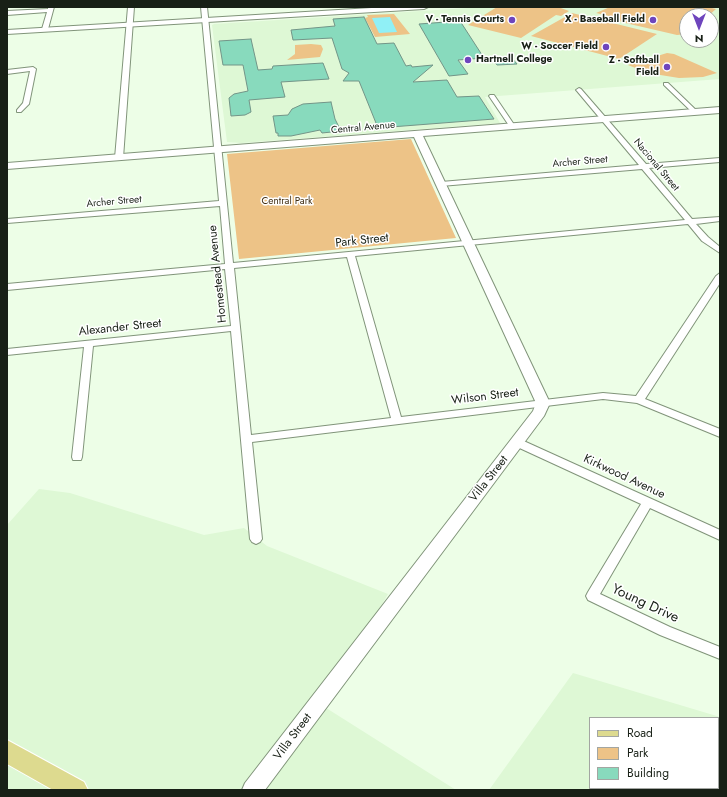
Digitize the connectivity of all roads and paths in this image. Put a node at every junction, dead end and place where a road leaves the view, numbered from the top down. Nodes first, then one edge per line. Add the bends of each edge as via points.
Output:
1 (131, 7) edge
2 (204, 7) edge
3 (424, 7) edge
4 (51, 9) edge
5 (7, 13) edge
6 (205, 20) junction
7 (129, 24) junction
8 (45, 29) junction
9 (7, 32) edge
10 (7, 72) edge
11 (666, 84) dead end
12 (579, 90) dead end
13 (492, 96) dead end
14 (720, 110) edge
15 (19, 111) dead end
16 (695, 112) junction
17 (605, 119) junction
18 (512, 126) junction
19 (417, 134) junction
20 (218, 150) junction
21 (120, 158) junction
22 (720, 160) edge
23 (645, 166) junction
24 (7, 167) edge
25 (441, 184) junction
26 (223, 203) junction
27 (720, 219) edge
28 (7, 221) edge
29 (691, 222) junction
30 (468, 243) junction
31 (720, 251) edge
32 (350, 254) junction
33 (230, 265) junction
34 (720, 276) edge
35 (7, 287) edge
36 (236, 328) junction
37 (89, 343) junction
38 (7, 352) edge
39 (639, 400) junction
40 (543, 403) junction
41 (397, 420) junction
42 (720, 433) edge
43 (247, 439) junction
44 (517, 442) junction
45 (77, 457) dead end
46 (648, 502) junction
47 (720, 535) edge
48 (256, 539) dead end
49 (720, 653) edge
50 (7, 751) edge
51 (76, 790) edge
52 (252, 790) edge

1 - 7 street
2 - 6 street, Homestead Avenue
3 - 6 street
4 - 5 street
4 - 8 street
6 - 7 street
6 - 20 street, Homestead Avenue
7 - 8 street
7 - 21 street
8 - 9 street
10 - 15 street via 33,69 26,104
11 - 16 street
12 - 17 street, Nacional Street
13 - 18 street
14 - 16 street, Central Avenue
16 - 17 street, Central Avenue
17 - 18 street, Central Avenue
17 - 23 street, Nacional Street
18 - 19 street, Central Avenue
19 - 20 street, Central Avenue
19 - 25 street
20 - 21 street, Central Avenue
20 - 26 street, Homestead Avenue
21 - 24 street, Central Avenue
22 - 23 street, Archer Street
23 - 25 street, Archer Street
23 - 29 street, Nacional Street
25 - 30 street
26 - 28 street, Archer Street
26 - 33 street, Homestead Avenue
27 - 29 street, Park Street
29 - 30 street, Park Street
29 - 31 street, Nacional Street via 709,243
30 - 32 street, Park Street
30 - 40 street
32 - 33 street, Park Street
32 - 41 street
33 - 35 street, Park Street
33 - 36 street, Homestead Avenue
34 - 39 street
36 - 37 street, Alexander Street
36 - 43 street, Homestead Avenue
37 - 38 street, Alexander Street
37 - 45 street
39 - 40 street, Wilson Street via 603,396
39 - 42 street, Wilson Street
40 - 41 street, Wilson Street
40 - 44 street, Villa Street via 539,413
41 - 43 street, Wilson Street
43 - 48 street, Homestead Avenue
44 - 46 street, Kirkwood Avenue
44 - 52 street, Villa Street
46 - 47 street, Kirkwood Avenue
46 - 49 street, Young Drive via 592,596 665,631
50 - 51 main road

